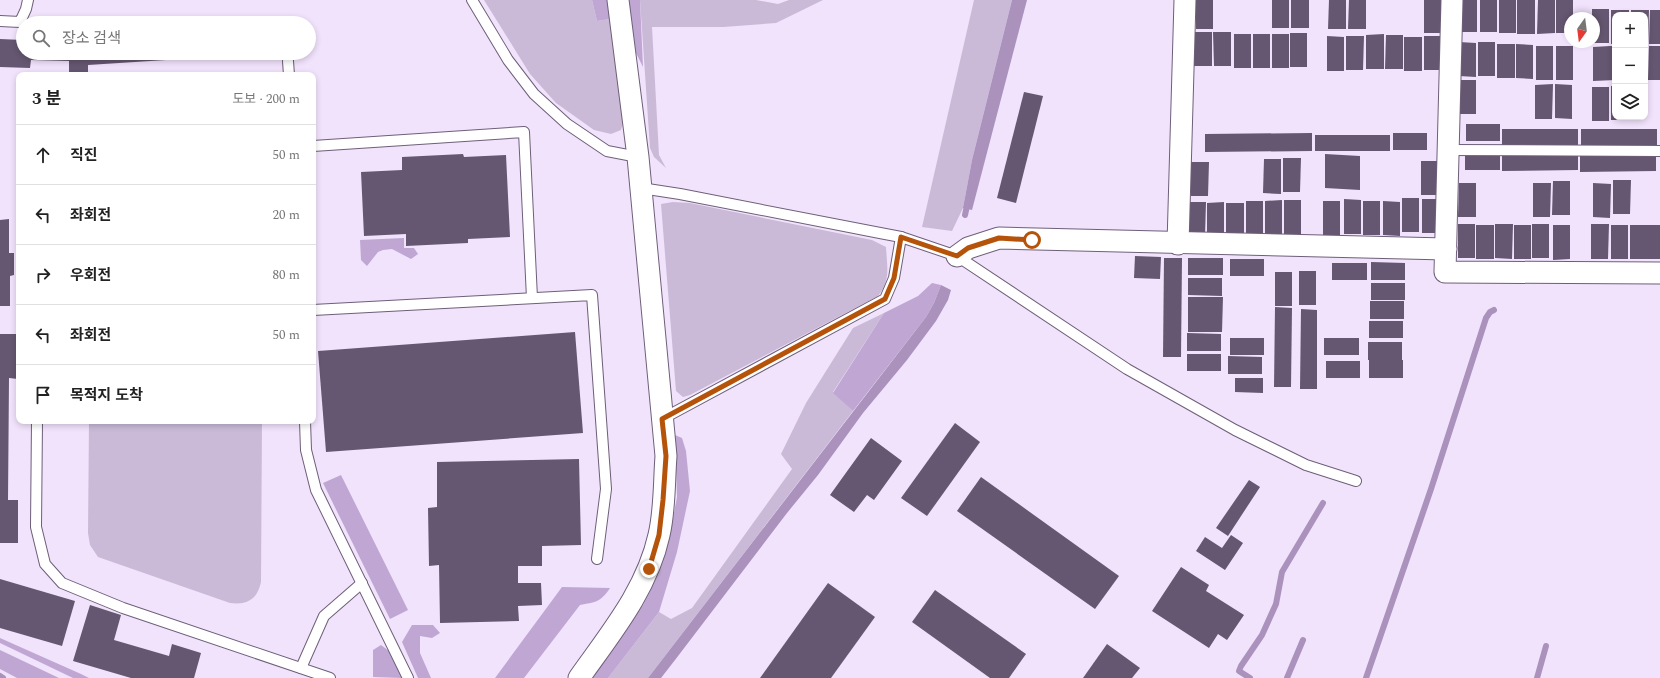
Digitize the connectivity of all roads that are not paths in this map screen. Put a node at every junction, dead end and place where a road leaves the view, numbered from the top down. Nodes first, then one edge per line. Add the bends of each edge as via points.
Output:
1 (28, 0) edge
2 (472, 0) edge
3 (618, 0) edge
4 (1185, 0) edge
5 (1452, 0) edge
6 (23, 16) edge
7 (0, 21) edge
8 (16, 22) edge
9 (288, 61) dead end
10 (289, 72) edge
11 (316, 146) edge
12 (1448, 150) junction
13 (1660, 151) edge
14 (638, 157) junction
15 (641, 188) junction
16 (901, 237) junction
17 (1178, 244) junction
18 (1446, 249) junction
19 (957, 256) junction
20 (1660, 273) edge
21 (532, 298) junction
22 (316, 310) edge
23 (662, 419) junction
24 (37, 424) edge
25 (305, 424) edge
26 (1356, 481) dead end
27 (597, 559) dead end
28 (362, 583) junction
29 (301, 668) junction
30 (330, 678) edge
31 (408, 678) edge
32 (579, 678) edge

1 - 6 lane
2 - 14 lane via 508,60 534,94 567,124 607,151
3 - 14 street
4 - 17 street
5 - 12 street
7 - 8 lane
9 - 10 lane
11 - 21 lane via 524,132
12 - 13 lane
12 - 18 street
14 - 15 street
15 - 16 lane
15 - 23 street
16 - 19 lane
16 - 23 lane via 894,278 885,299
17 - 18 street
17 - 19 street via 999,238 968,248
18 - 20 street via 1445,272
19 - 26 lane via 1127,369 1235,430 1306,465
21 - 22 lane
21 - 27 lane via 592,295 606,489
23 - 32 street via 666,456 663,500 659,535 649,569 627,609
24 - 29 lane via 36,527 45,564 62,583 124,608
25 - 28 lane via 306,450 316,490
28 - 29 lane via 324,616
28 - 31 lane
29 - 30 lane

